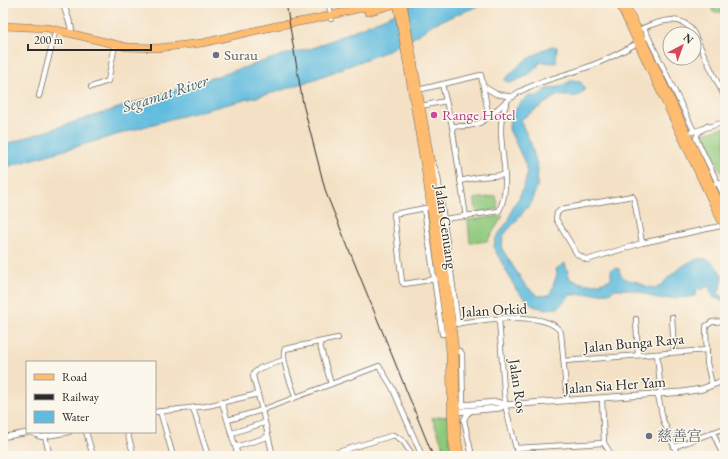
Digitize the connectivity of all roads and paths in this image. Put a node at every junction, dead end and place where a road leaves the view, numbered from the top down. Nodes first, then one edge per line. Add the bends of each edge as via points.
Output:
1 (63, 3) edge
2 (329, 3) edge
3 (382, 3) edge
4 (619, 3) edge
5 (625, 3) edge
6 (400, 5) edge
7 (330, 17) junction
8 (3, 26) edge
9 (689, 26) edge
10 (56, 29) junction
11 (638, 31) junction
12 (71, 33) junction
13 (642, 40) junction
14 (114, 45) junction
15 (702, 51) edge
16 (409, 56) junction
17 (442, 84) junction
18 (483, 86) junction
19 (91, 87) dead end
20 (418, 90) junction
21 (38, 96) dead end
22 (513, 97) junction
23 (725, 98) edge
24 (446, 101) junction
25 (509, 101) junction
26 (421, 106) junction
27 (491, 117) junction
28 (725, 122) edge
29 (500, 124) junction
30 (452, 126) junction
31 (707, 126) junction
32 (425, 130) junction
33 (687, 133) junction
34 (420, 136) junction
35 (426, 150) junction
36 (504, 176) junction
37 (460, 181) junction
38 (725, 181) edge
39 (712, 186) junction
40 (725, 198) edge
41 (427, 208) junction
42 (725, 214) edge
43 (466, 217) junction
44 (441, 220) junction
45 (724, 226) edge
46 (642, 243) junction
47 (440, 278) junction
48 (672, 317) dead end
49 (499, 318) junction
50 (636, 319) dead end
51 (725, 322) edge
52 (455, 324) junction
53 (338, 338) dead end
54 (319, 342) junction
55 (707, 350) junction
56 (674, 352) junction
57 (638, 354) junction
58 (657, 354) junction
59 (284, 360) junction
60 (564, 361) junction
61 (725, 380) edge
62 (331, 384) junction
63 (712, 386) junction
64 (258, 394) junction
65 (659, 394) junction
66 (295, 396) junction
67 (602, 399) junction
68 (567, 401) junction
69 (222, 402) junction
70 (505, 405) junction
71 (193, 408) junction
72 (456, 408) junction
73 (262, 410) junction
74 (472, 410) junction
75 (158, 412) edge
76 (228, 420) junction
77 (264, 423) junction
78 (725, 428) edge
79 (713, 432) junction
80 (27, 433) edge
81 (35, 433) edge
82 (64, 433) edge
83 (86, 433) edge
84 (127, 433) edge
85 (232, 433) junction
86 (3, 437) edge
87 (46, 437) junction
88 (267, 437) junction
89 (604, 444) junction
90 (236, 447) junction
91 (674, 447) junction
92 (516, 448) junction
93 (50, 454) edge
94 (272, 454) edge
95 (28, 456) edge
96 (93, 456) edge
97 (134, 456) edge
98 (173, 456) edge
99 (208, 456) edge
100 (238, 456) edge
101 (260, 456) edge
102 (325, 456) edge
103 (413, 456) edge
104 (422, 456) edge
105 (455, 456) edge
106 (460, 456) edge
107 (472, 456) edge
108 (518, 456) edge
109 (612, 456) edge
110 (678, 456) edge
111 (723, 456) edge

1 - 12 street
2 - 7 street
3 - 7 main road
4 - 11 main road
5 - 11 main road
6 - 7 main road via 353,16
6 - 16 main road, Jalan Genuang
7 - 14 main road via 181,46 144,48
8 - 10 main road
9 - 11 street via 675,20 662,20
10 - 12 main road
10 - 21 street
11 - 13 main road
12 - 14 main road
13 - 22 street via 582,69 534,85
13 - 33 main road
13 - 33 street
14 - 19 street via 108,80
15 - 23 street
16 - 20 main road, Jalan Genuang
16 - 34 main road, Jalan Genuang
17 - 18 street via 481,75
17 - 20 street
17 - 24 street
18 - 22 street via 496,94
18 - 27 street
20 - 26 main road, Jalan Genuang
22 - 25 street
24 - 26 street
24 - 30 street
25 - 27 street
25 - 29 street
26 - 32 main road, Jalan Genuang
27 - 29 street via 496,116
27 - 30 street via 475,126
28 - 31 street
29 - 36 street
30 - 37 street
31 - 33 street
31 - 39 street via 696,138
32 - 34 main road
32 - 35 main road, Jalan Genuang
33 - 39 main road
34 - 35 main road, Jalan Genuang
35 - 41 main road, Jalan Genuang
35 - 44 main road, Jalan Genuang via 430,158
36 - 37 street
36 - 43 street via 499,211
37 - 43 street
38 - 39 street
39 - 40 street
39 - 42 main road
39 - 45 main road
41 - 47 main road, Jalan Genuang
41 - 47 street via 393,215 402,282 404,284
43 - 44 street
44 - 47 main road, Jalan Genuang
44 - 52 street
45 - 46 street
46 - 46 street via 632,196 562,209 557,213 556,218 577,254 587,260
47 - 52 main road, Jalan Genuang
47 - 72 main road, Jalan Genuang
48 - 56 street
49 - 52 street, Jalan Orkid
49 - 60 street, Jalan Orkid via 522,318 555,326 561,333
49 - 70 street, Jalan Ros
50 - 57 street
51 - 55 street via 712,322 707,325
52 - 72 main road, Jalan Genuang
53 - 54 street
54 - 59 street via 286,347 283,350
54 - 62 street
55 - 56 street, Jalan Bunga Raya
55 - 63 street
56 - 58 street, Jalan Bunga Raya
57 - 58 street, Jalan Bunga Raya
57 - 60 street, Jalan Bunga Raya
58 - 65 street
59 - 64 street via 260,368 254,373
59 - 66 street
60 - 68 street, Jalan Orkid
61 - 63 street, Jalan Sia Her Yam
62 - 66 street
62 - 104 street via 379,366 392,387
63 - 65 street, Jalan Sia Her Yam
64 - 69 street
64 - 73 street
65 - 67 street, Jalan Sia Her Yam
65 - 91 street via 663,420
66 - 73 street
67 - 68 street, Jalan Sia Her Yam
67 - 89 street
68 - 70 street, Jalan Sia Her Yam
69 - 71 street
69 - 76 street
70 - 72 street, Jalan Sia Her Yam via 498,402
70 - 74 street, Jalan Sia Her Yam via 499,408
70 - 92 street, Jalan Ros
71 - 75 street
71 - 99 street
72 - 74 street, Jalan Sia Her Yam
72 - 105 main road, Jalan Genuang via 452,438
72 - 106 main road, Jalan Genuang
73 - 76 street
73 - 77 street
74 - 107 street via 464,420
75 - 98 street
76 - 85 street
77 - 85 street
77 - 88 street
78 - 79 street
79 - 91 street
79 - 111 street
80 - 86 street
81 - 87 street
82 - 87 street
83 - 96 street
84 - 97 street
85 - 90 street
87 - 93 street
88 - 90 street
88 - 94 street
89 - 92 street
89 - 109 street
90 - 100 street
91 - 110 street
92 - 108 street, Jalan Ros
93 - 95 street
94 - 101 street
102 - 103 street via 394,435 403,441

